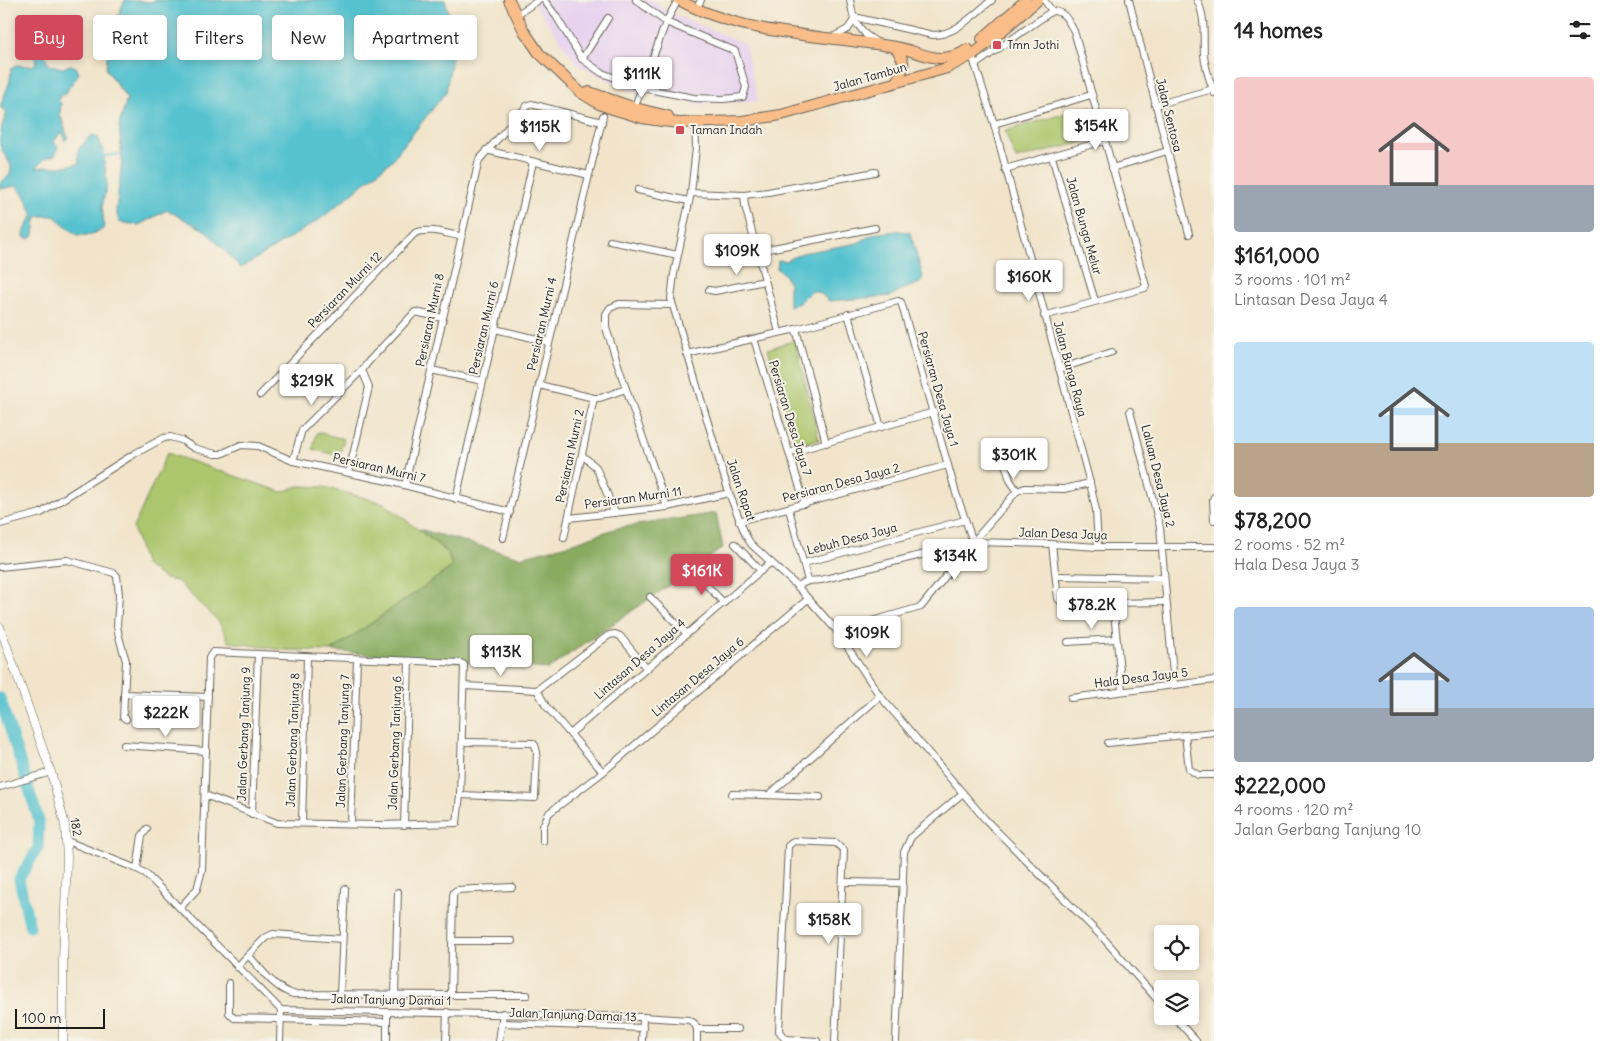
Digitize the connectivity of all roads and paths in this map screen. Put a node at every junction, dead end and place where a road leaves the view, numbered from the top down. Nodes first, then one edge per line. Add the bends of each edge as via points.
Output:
1 (509, 0) edge
2 (539, 0) edge
3 (544, 0) edge
4 (636, 0) edge
5 (679, 0) edge
6 (850, 0) edge
7 (992, 0) edge
8 (1038, 0) edge
9 (1044, 0) edge
10 (1129, 0) edge
11 (1197, 0) edge
12 (1021, 4) edge
13 (698, 5) edge
14 (1052, 10) junction
15 (516, 16) junction
16 (608, 18) dead end
17 (854, 18) junction
18 (666, 22) junction
19 (832, 38) junction
20 (881, 45) junction
21 (895, 47) junction
22 (582, 59) junction
23 (973, 60) junction
24 (896, 82) junction
25 (642, 88) junction
26 (580, 91) junction
27 (1213, 91) edge
28 (1091, 95) junction
29 (1155, 104) junction
30 (631, 113) junction
31 (602, 119) junction
32 (691, 122) junction
33 (994, 124) junction
34 (1104, 141) junction
35 (486, 150) junction
36 (1167, 151) junction
37 (1052, 157) junction
38 (533, 162) junction
39 (1112, 168) junction
40 (1005, 169) junction
41 (875, 172) dead end
42 (589, 175) junction
43 (638, 190) dead end
44 (691, 193) junction
45 (744, 194) junction
46 (689, 202) junction
47 (874, 228) dead end
48 (1189, 234) dead end
49 (460, 236) junction
50 (610, 241) dead end
51 (758, 251) junction
52 (678, 255) junction
53 (765, 281) junction
54 (709, 290) dead end
55 (1094, 301) junction
56 (672, 305) junction
57 (848, 314) junction
58 (1044, 316) junction
59 (443, 318) junction
60 (495, 329) junction
61 (796, 329) junction
62 (779, 332) junction
63 (754, 339) junction
64 (549, 342) junction
65 (1112, 352) dead end
66 (687, 354) junction
67 (362, 370) junction
68 (431, 370) junction
69 (1059, 370) junction
70 (483, 381) junction
71 (539, 384) junction
72 (626, 389) junction
73 (260, 395) dead end
74 (594, 398) junction
75 (1130, 411) dead end
76 (934, 412) junction
77 (881, 427) junction
78 (826, 443) junction
79 (789, 453) junction
80 (1002, 454) dead end
81 (582, 455) junction
82 (293, 460) junction
83 (948, 465) junction
84 (349, 472) junction
85 (1090, 483) junction
86 (405, 485) junction
87 (1017, 491) junction
88 (729, 493) junction
89 (1214, 497) edge
90 (456, 499) junction
91 (805, 504) junction
92 (667, 507) junction
93 (789, 509) junction
94 (510, 512) junction
95 (615, 513) junction
96 (569, 518) junction
97 (965, 520) junction
98 (1214, 520) edge
99 (739, 522) junction
100 (0, 524) edge
101 (504, 538) dead end
102 (564, 538) dead end
103 (973, 542) junction
104 (735, 544) dead end
105 (1052, 544) junction
106 (1098, 547) junction
107 (1161, 547) junction
108 (1214, 547) edge
109 (771, 562) junction
110 (804, 563) junction
111 (0, 567) edge
112 (761, 571) junction
113 (696, 574) dead end
114 (1056, 576) junction
115 (1164, 578) junction
116 (808, 581) junction
117 (797, 586) junction
118 (650, 597) dead end
119 (808, 599) junction
120 (1166, 602) junction
121 (724, 603) junction
122 (1113, 603) junction
123 (0, 627) edge
124 (837, 631) junction
125 (687, 634) junction
126 (1116, 639) junction
127 (1068, 642) dead end
128 (258, 654) junction
129 (307, 658) junction
130 (357, 659) junction
131 (408, 661) junction
132 (647, 668) junction
133 (1214, 680) edge
134 (1174, 685) junction
135 (464, 686) junction
136 (537, 690) junction
137 (1122, 690) junction
138 (124, 694) junction
139 (880, 696) junction
140 (208, 697) junction
141 (1072, 698) dead end
142 (126, 719) dead end
143 (1214, 732) edge
144 (570, 734) junction
145 (1185, 735) junction
146 (462, 742) junction
147 (1108, 743) dead end
148 (124, 745) dead end
149 (206, 751) junction
150 (51, 772) junction
151 (602, 772) junction
152 (1214, 776) edge
153 (0, 787) edge
154 (962, 793) junction
155 (732, 794) dead end
156 (205, 795) junction
157 (460, 795) junction
158 (769, 795) junction
159 (820, 797) dead end
160 (252, 814) junction
161 (302, 823) junction
162 (351, 824) junction
163 (404, 825) junction
164 (147, 829) dead end
165 (67, 841) junction
166 (543, 841) dead end
167 (138, 868) junction
168 (843, 882) junction
169 (903, 883) junction
170 (512, 887) dead end
171 (345, 889) dead end
172 (398, 892) dead end
173 (180, 908) junction
174 (342, 939) junction
175 (452, 940) junction
176 (512, 941) dead end
177 (249, 956) junction
178 (237, 967) junction
179 (229, 983) dead end
180 (340, 994) junction
181 (395, 995) junction
182 (451, 995) junction
183 (527, 995) dead end
184 (1154, 996) edge
185 (281, 1010) junction
186 (447, 1012) junction
187 (387, 1013) junction
188 (503, 1013) junction
189 (643, 1016) junction
190 (281, 1020) junction
191 (387, 1022) junction
192 (502, 1023) junction
193 (1181, 1025) edge
194 (642, 1028) junction
195 (697, 1029) junction
196 (738, 1029) dead end
197 (63, 1041) edge
198 (280, 1041) edge
199 (387, 1041) edge
200 (446, 1041) edge
201 (499, 1041) edge
202 (642, 1041) edge
203 (697, 1041) edge
204 (817, 1041) edge
205 (835, 1041) edge
206 (896, 1041) edge
207 (1196, 1041) edge

1 - 15 main road, Jalan Tambun
2 - 15 street
3 - 22 street
4 - 18 street
5 - 13 main road, Jalan Tambun
5 - 18 street
6 - 17 street
7 - 17 street via 954,30 939,35
8 - 12 main road, Jalan Tambun
9 - 14 street
10 - 29 street, Jalan Sentosa
11 - 27 street via 1204,21 1206,68
12 - 21 main road, Jalan Tambun via 963,53 951,57 929,56
12 - 23 main road, Jalan Tambun
13 - 19 main road, Jalan Tambun via 717,17
14 - 23 street
14 - 28 street via 1064,14 1074,32
15 - 26 main road, Jalan Tambun via 539,53
16 - 22 street
17 - 19 street via 848,30
17 - 20 street via 866,35
18 - 25 street
18 - 25 street via 737,53 746,87 743,97 694,98
19 - 20 main road, Jalan Tambun
20 - 21 main road, Jalan Tambun
21 - 24 main road via 905,64
22 - 25 street via 602,73
23 - 24 main road, Jalan Tambun
23 - 33 street, Jalan Bunga Raya
24 - 32 main road, Jalan Tambun via 781,115
25 - 30 street
26 - 30 main road, Jalan Tambun via 599,104
26 - 31 main road via 601,109
27 - 29 street
28 - 33 street
28 - 34 street
29 - 36 street, Jalan Sentosa
30 - 31 main road via 608,112
30 - 32 main road, Jalan Tambun via 662,121
31 - 35 street via 531,104
31 - 42 street, Persiaran Murni 4
32 - 44 street, Jalan Rapat via 696,148
33 - 40 street, Jalan Bunga Raya
34 - 37 street
34 - 39 street
35 - 38 street
35 - 49 street, Persiaran Murni 8 via 479,160
36 - 39 street
36 - 48 street, Jalan Sentosa
37 - 40 street
37 - 55 street, Jalan Bunga Melur
38 - 42 street
38 - 60 street, Persiaran Murni 6
39 - 55 street via 1146,286
40 - 58 street, Jalan Bunga Raya
41 - 45 street
42 - 64 street, Persiaran Murni 4
43 - 46 street
44 - 45 street
44 - 46 street, Jalan Rapat
45 - 51 street
46 - 52 street, Jalan Rapat
47 - 51 street
49 - 59 street, Persiaran Murni 8
49 - 73 street, Persiaran Murni 12 via 434,231 415,233
50 - 52 street
51 - 53 street
52 - 56 street, Jalan Rapat
53 - 54 street
53 - 62 street
55 - 58 street
56 - 66 street, Jalan Rapat
56 - 72 street via 619,304 606,314 606,328
57 - 61 street
57 - 76 street, Persiaran Desa Jaya 1 via 898,301 901,303
57 - 77 street
58 - 69 street, Jalan Bunga Raya
59 - 67 street via 415,312
59 - 68 street, Persiaran Murni 8
60 - 64 street
60 - 70 street, Persiaran Murni 6
61 - 62 street
61 - 78 street
62 - 63 street
63 - 66 street
63 - 79 street, Persiaran Desa Jaya 7
64 - 71 street, Persiaran Murni 4
65 - 69 street
66 - 88 street, Jalan Rapat
67 - 82 street via 302,430
67 - 84 street via 369,387
68 - 70 street
68 - 86 street, Persiaran Murni 8
69 - 85 street, Jalan Bunga Raya
70 - 90 street, Persiaran Murni 6
71 - 74 street
71 - 94 street, Persiaran Murni 4
72 - 74 street
72 - 92 street
74 - 81 street, Persiaran Murni 2
75 - 107 street, Laluan Desa Jaya 2 via 1160,527
76 - 77 street
76 - 83 street, Persiaran Desa Jaya 1
77 - 78 street
78 - 79 street
79 - 91 street, Persiaran Desa Jaya 7
80 - 87 street
81 - 95 street via 596,467
81 - 96 street, Persiaran Murni 2
82 - 84 street, Persiaran Murni 7
82 - 100 street, Persiaran Murni 7 via 258,446 245,444 215,454 175,438 164,438 41,513
83 - 91 street, Persiaran Desa Jaya 2
83 - 97 street, Persiaran Desa Jaya 1
84 - 86 street, Persiaran Murni 7
85 - 87 street via 1064,489 1025,488
85 - 106 street, Jalan Bunga Raya via 1096,510
86 - 90 street, Persiaran Murni 7
87 - 103 street
88 - 92 street, Persiaran Murni 11
88 - 99 street, Jalan Rapat
89 - 98 street
90 - 94 street, Persiaran Murni 7
91 - 93 street, Persiaran Desa Jaya 2
92 - 95 street, Persiaran Murni 11
93 - 99 street, Persiaran Desa Jaya 2
93 - 110 street
94 - 101 street, Persiaran Murni 4
95 - 96 street, Persiaran Murni 11
96 - 102 street, Persiaran Murni 2
97 - 103 street, Persiaran Desa Jaya 1
97 - 110 street, Lebuh Desa Jaya
99 - 109 street, Jalan Rapat via 751,544
103 - 105 street, Jalan Desa Jaya
103 - 116 street, Jalan Desa Jaya
103 - 124 street via 922,607
104 - 112 street
105 - 106 street, Jalan Desa Jaya
105 - 114 street
106 - 107 street, Jalan Desa Jaya
107 - 108 street, Jalan Desa Jaya
107 - 115 street, Laluan Desa Jaya 2
109 - 112 street, Lintasan Desa Jaya 4
109 - 117 street, Jalan Rapat
110 - 116 street
111 - 138 street via 67,560 117,576 118,632 126,661
112 - 121 street, Lintasan Desa Jaya 4
113 - 121 street
114 - 115 street
114 - 122 street via 1060,601
115 - 120 street, Laluan Desa Jaya 2
116 - 117 street, Jalan Desa Jaya
117 - 119 street, Jalan Rapat
118 - 125 street
119 - 124 street, Jalan Rapat
119 - 151 street, Lintasan Desa Jaya 6
120 - 122 street
120 - 134 street, Laluan Desa Jaya 2
121 - 125 street, Lintasan Desa Jaya 4
122 - 126 street
123 - 150 street, 182
124 - 139 street, Jalan Rapat
125 - 132 street, Lintasan Desa Jaya 4
126 - 127 street
126 - 137 street
128 - 129 street
128 - 140 street via 216,651 209,658
128 - 160 street, Jalan Gerbang Tanjung 9
129 - 130 street
129 - 161 street, Jalan Gerbang Tanjung 8
130 - 131 street
130 - 162 street, Jalan Gerbang Tanjung 7
131 - 135 street via 461,663 464,666
131 - 163 street, Jalan Gerbang Tanjung 6
132 - 136 street via 620,636 609,635
132 - 144 street, Lintasan Desa Jaya 4
133 - 134 street, Hala Desa Jaya 5
134 - 137 street, Hala Desa Jaya 5
135 - 136 street
135 - 146 street
136 - 144 street
137 - 141 street, Hala Desa Jaya 5
138 - 140 street
138 - 142 street via 123,717
139 - 154 street, Jalan Rapat
139 - 158 street
140 - 149 street
143 - 145 street
144 - 151 street
145 - 147 street
145 - 152 street via 1189,769 1198,775
146 - 157 street
146 - 157 street via 533,743 537,752 535,798
148 - 149 street
149 - 156 street
150 - 153 street
150 - 165 street, 182
151 - 166 street, Lintasan Desa Jaya 6 via 549,813 543,826
154 - 169 street via 912,837 904,852
154 - 184 street, Jalan Rapat via 1105,940
155 - 158 street
156 - 160 street
156 - 173 street via 200,883
157 - 163 street via 456,824
158 - 159 street
160 - 161 street via 277,823
161 - 162 street
162 - 163 street
164 - 167 street via 142,836
165 - 167 street
165 - 197 street, 182
167 - 173 street
168 - 169 street
168 - 204 street via 844,850 838,844 794,841 789,845 779,1031 784,1038
168 - 205 street
169 - 206 street
170 - 175 street via 456,890 453,896
171 - 174 street
172 - 181 street
173 - 178 street
174 - 177 street via 273,934
174 - 180 street
175 - 176 street
175 - 182 street
177 - 178 street
177 - 180 street via 277,986 287,992
178 - 185 street
179 - 190 street via 231,1016 237,1019
180 - 181 street
181 - 182 street
182 - 183 street
185 - 187 street, Jalan Tanjung Damai 1
185 - 190 street
186 - 187 street, Jalan Tanjung Damai 1
186 - 188 street, Jalan Tanjung Damai 1
186 - 200 street
187 - 191 street
188 - 189 street, Jalan Tanjung Damai 1
188 - 192 street
189 - 194 street
189 - 195 street, Jalan Tanjung Damai 1 via 689,1020
190 - 191 street
190 - 198 street
191 - 199 street
192 - 194 street, Jalan Tanjung Damai 13
192 - 201 street
193 - 207 street
194 - 202 street
195 - 196 street
195 - 203 street

